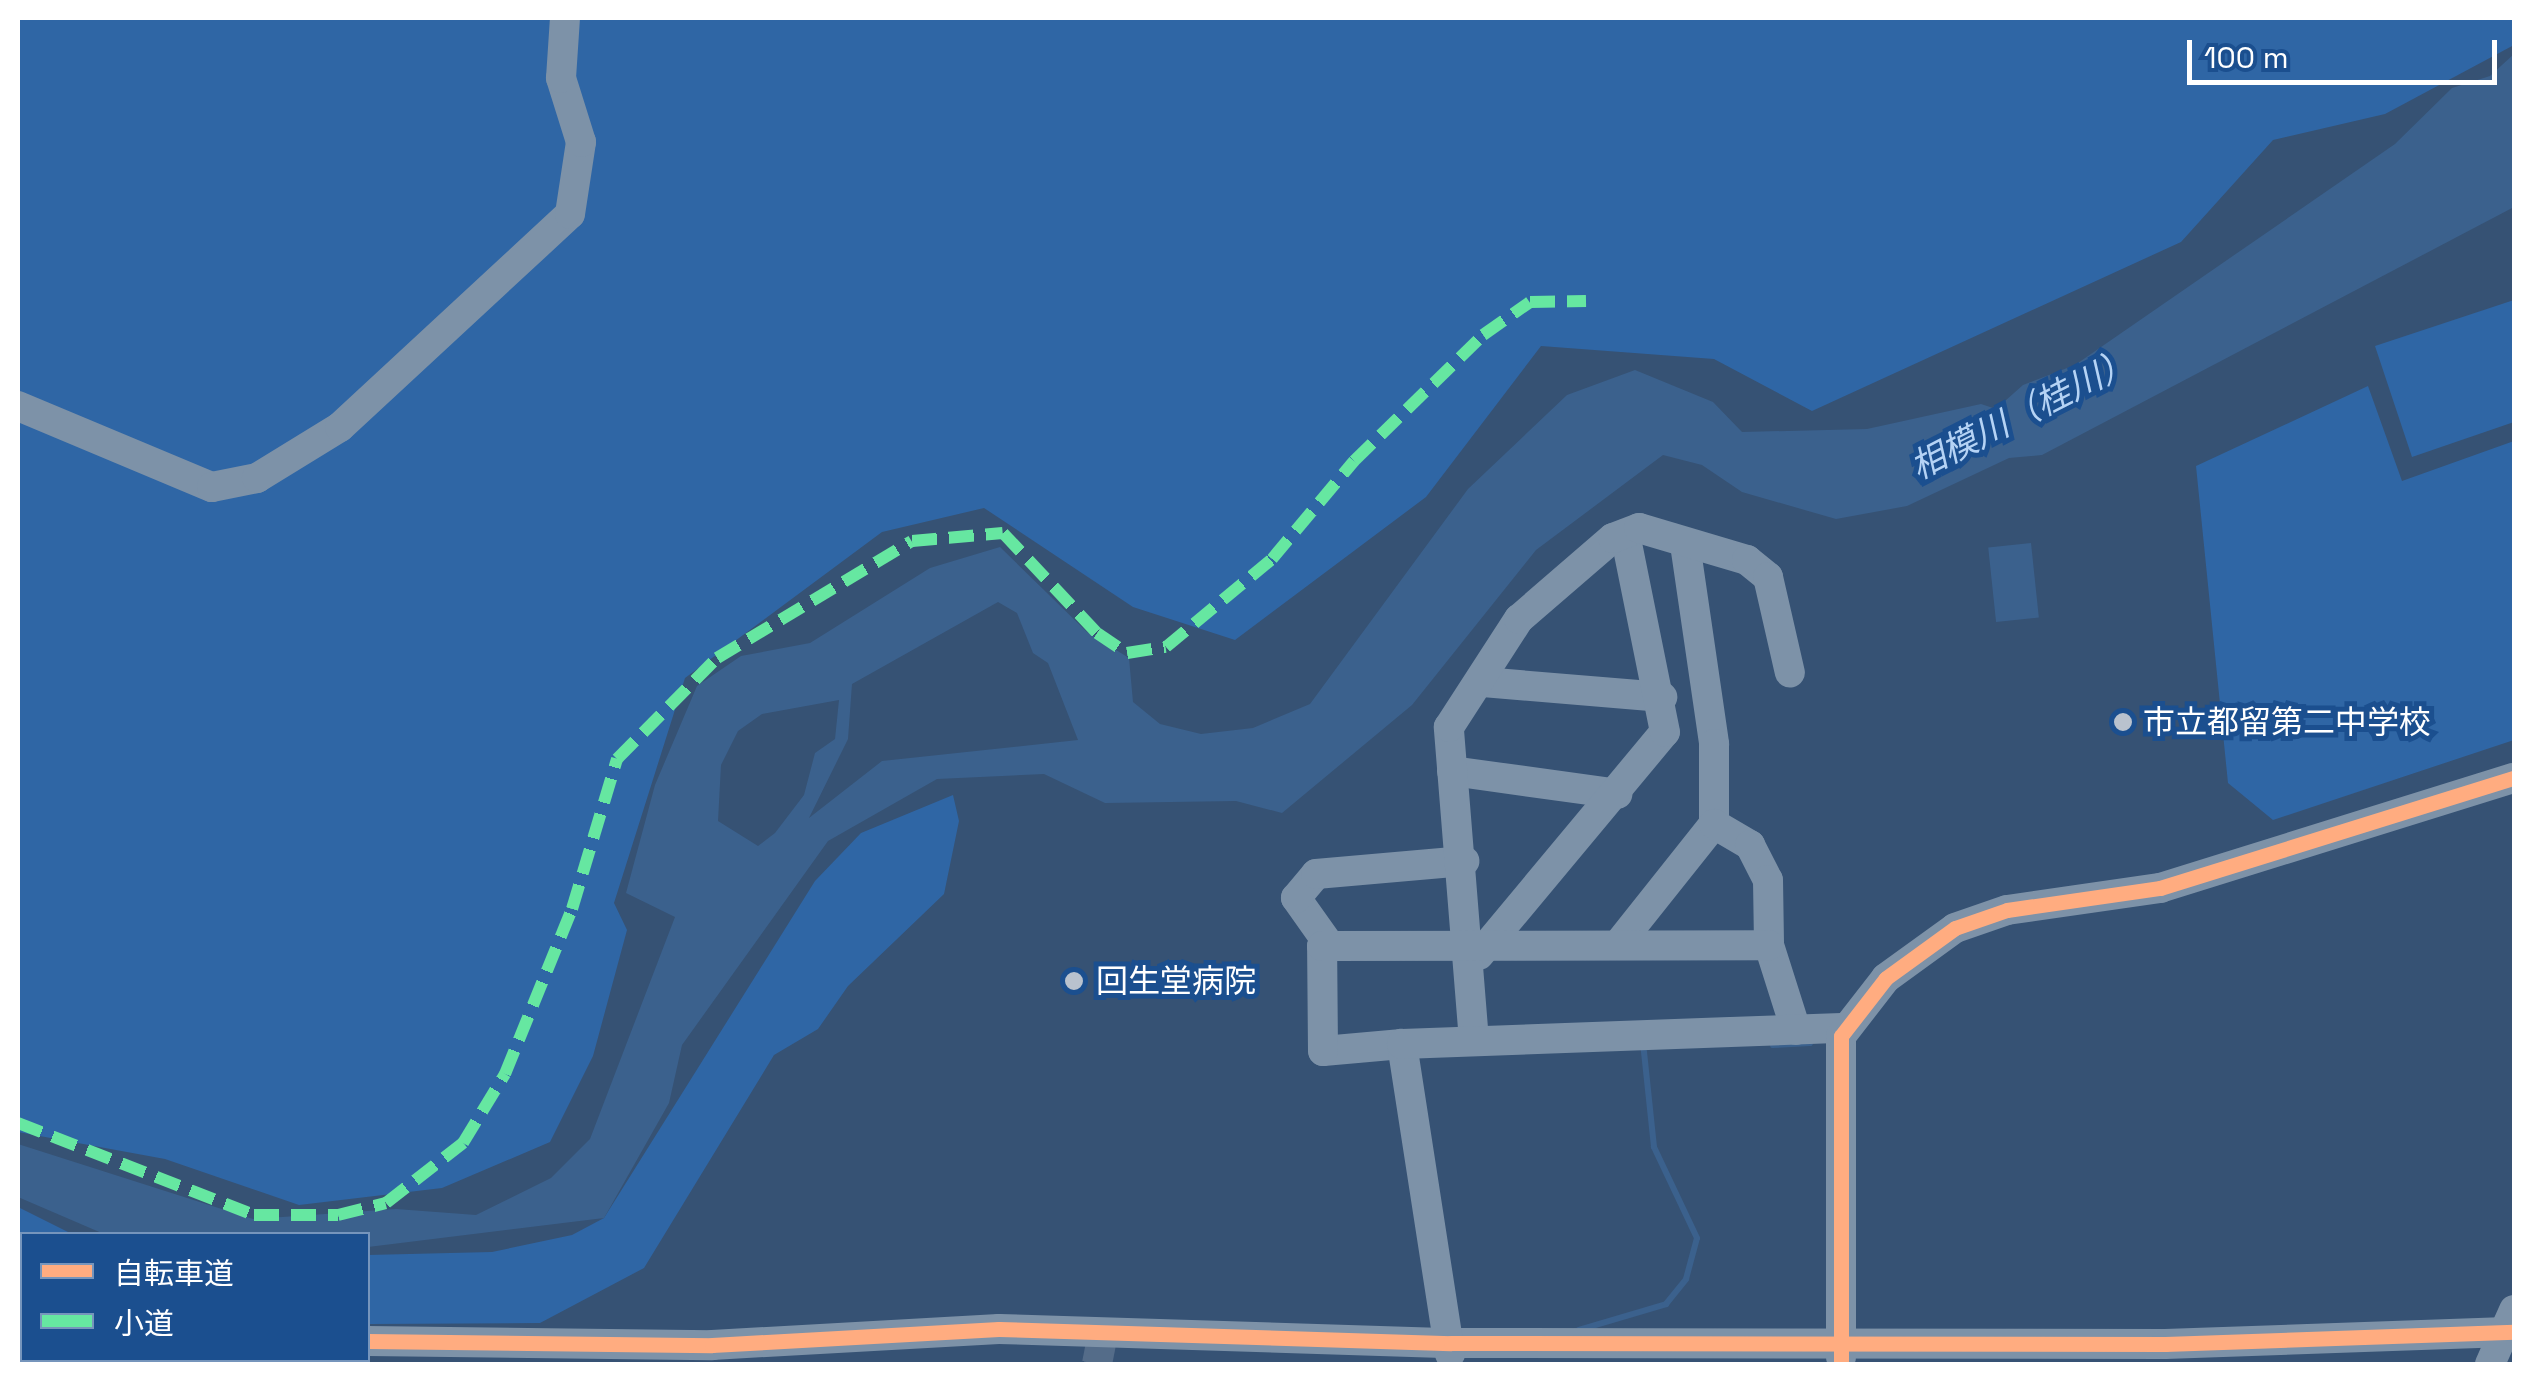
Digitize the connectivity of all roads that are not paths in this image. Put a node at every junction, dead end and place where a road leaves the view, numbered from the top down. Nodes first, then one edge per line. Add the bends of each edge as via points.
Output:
1 (565, 18) edge
2 (18, 406) edge
3 (1625, 534) junction
4 (1685, 544) junction
5 (1790, 674) dead end
6 (1483, 682) junction
7 (1662, 696) junction
8 (1452, 771) junction
9 (2514, 778) edge
10 (1617, 794) junction
11 (1714, 824) junction
12 (1464, 861) junction
13 (1620, 942) junction
14 (1769, 945) junction
15 (1330, 946) junction
16 (1474, 953) junction
17 (1842, 1028) junction
18 (1796, 1030) junction
19 (1474, 1041) junction
20 (1402, 1044) junction
21 (2511, 1324) edge
22 (370, 1341) edge
23 (1450, 1348) junction
24 (1841, 1350) junction
25 (2490, 1364) edge

1 - 2 street via 562,78 581,182 542,249 340,426 257,478 212,487 140,464
3 - 4 street via 1639,528
3 - 6 street via 1542,592
3 - 7 street
4 - 5 street via 1747,560 1768,577
4 - 11 street via 1714,744
6 - 7 street
6 - 8 street via 1450,727
7 - 10 street via 1665,732
8 - 10 street
8 - 12 street
9 - 17 street via 2160,888 2007,910 1955,928 1886,978
10 - 16 street
11 - 13 street
11 - 14 street via 1750,845 1768,880
12 - 15 street via 1316,874 1296,898
12 - 16 street
13 - 14 street
13 - 16 street
14 - 18 street
15 - 16 street
15 - 20 street via 1322,946 1322,1051
16 - 19 street
17 - 18 street
17 - 24 street
18 - 19 street
19 - 20 street
20 - 23 street
21 - 24 street via 2165,1344
21 - 25 street
22 - 23 street via 712,1345 1102,1337
23 - 24 street

